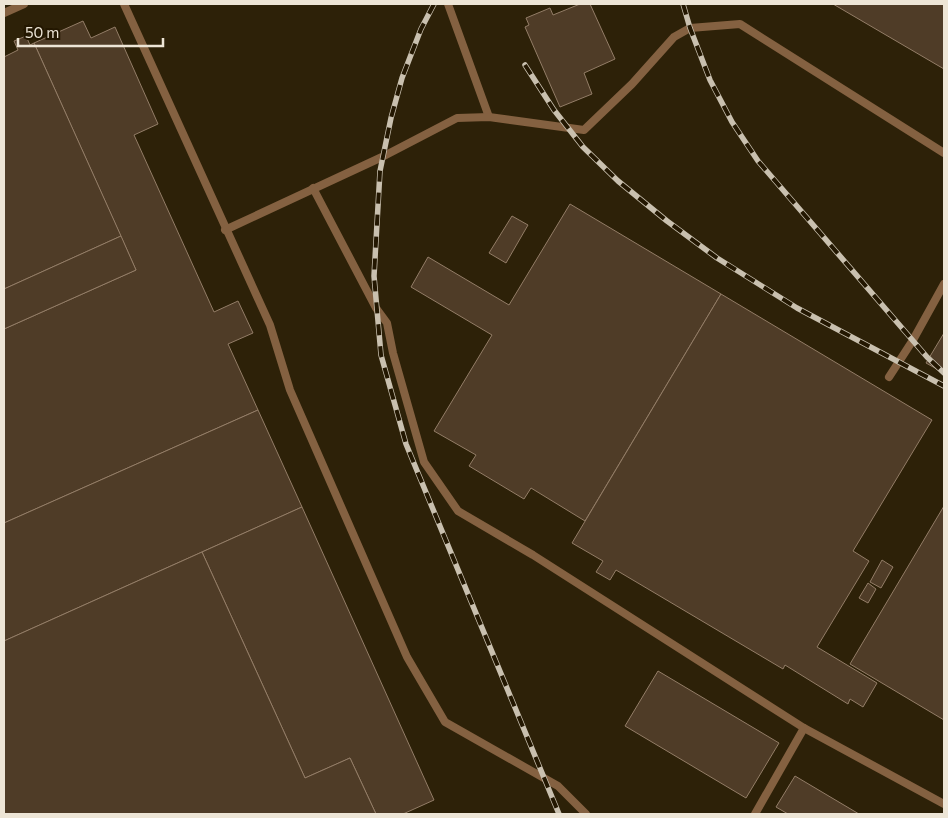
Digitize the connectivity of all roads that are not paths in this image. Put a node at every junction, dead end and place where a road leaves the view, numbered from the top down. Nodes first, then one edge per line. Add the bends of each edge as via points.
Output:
1 (24, 4) edge
2 (124, 4) edge
3 (448, 4) edge
4 (4, 13) edge
5 (489, 117) junction
6 (944, 153) edge
7 (313, 188) junction
8 (225, 230) junction
9 (944, 284) edge
10 (889, 377) dead end
11 (804, 728) junction
12 (944, 804) edge
13 (586, 814) edge
14 (755, 814) edge

1 - 4 lane
2 - 8 lane
3 - 5 lane
5 - 6 lane via 584,130 632,84 674,37 690,28 740,24
5 - 7 lane via 457,118
7 - 8 lane
7 - 11 lane via 387,323 424,462 458,511 533,555
8 - 13 lane via 270,325 290,390 407,657 445,722 558,786
9 - 10 lane
11 - 12 lane
11 - 14 lane

